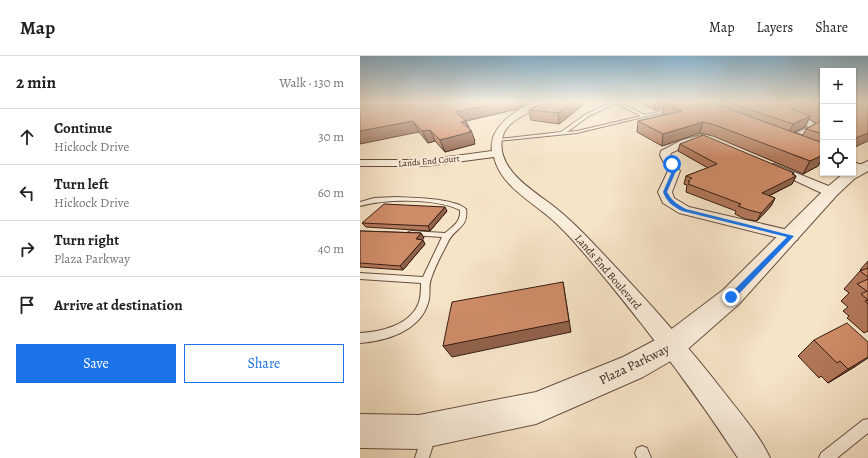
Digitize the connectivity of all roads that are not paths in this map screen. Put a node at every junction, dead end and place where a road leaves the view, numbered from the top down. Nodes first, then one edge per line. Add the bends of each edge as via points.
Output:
1 (511, 121) edge
2 (577, 121) edge
3 (626, 121) edge
4 (804, 121) edge
5 (563, 133) junction
6 (716, 142) edge
7 (498, 146) junction
8 (803, 146) edge
9 (759, 160) edge
10 (360, 163) edge
11 (861, 166) edge
12 (831, 192) junction
13 (360, 204) edge
14 (399, 233) edge
15 (447, 235) junction
16 (791, 236) junction
17 (360, 276) edge
18 (426, 280) junction
19 (360, 338) edge
20 (671, 346) junction
21 (868, 425) edge
22 (430, 430) junction
23 (360, 431) edge
24 (422, 458) edge
25 (755, 458) edge
26 (826, 458) edge

1 - 7 street via 507,123
2 - 5 lane
3 - 5 lane via 590,130
4 - 8 street via 815,128 785,139
5 - 7 lane
6 - 16 street via 700,138 666,151 665,155 674,171 665,192 668,200 684,210
7 - 10 street, Lands End Court via 425,163
7 - 20 street, Lands End Boulevard via 514,182 562,220 625,289
9 - 12 street
11 - 12 street, Plaza Parkway
12 - 16 street, Plaza Parkway
13 - 15 lane via 378,200 438,202 459,206 463,209 462,223
14 - 15 lane
15 - 18 lane
16 - 20 street, Plaza Parkway via 731,297
17 - 18 lane
18 - 19 lane via 424,304 414,318 388,333
20 - 22 street, Plaza Parkway via 633,367 536,408
20 - 25 street, Lands End Boulevard
21 - 26 lane
22 - 23 street, Plaza Parkway
22 - 24 lane

